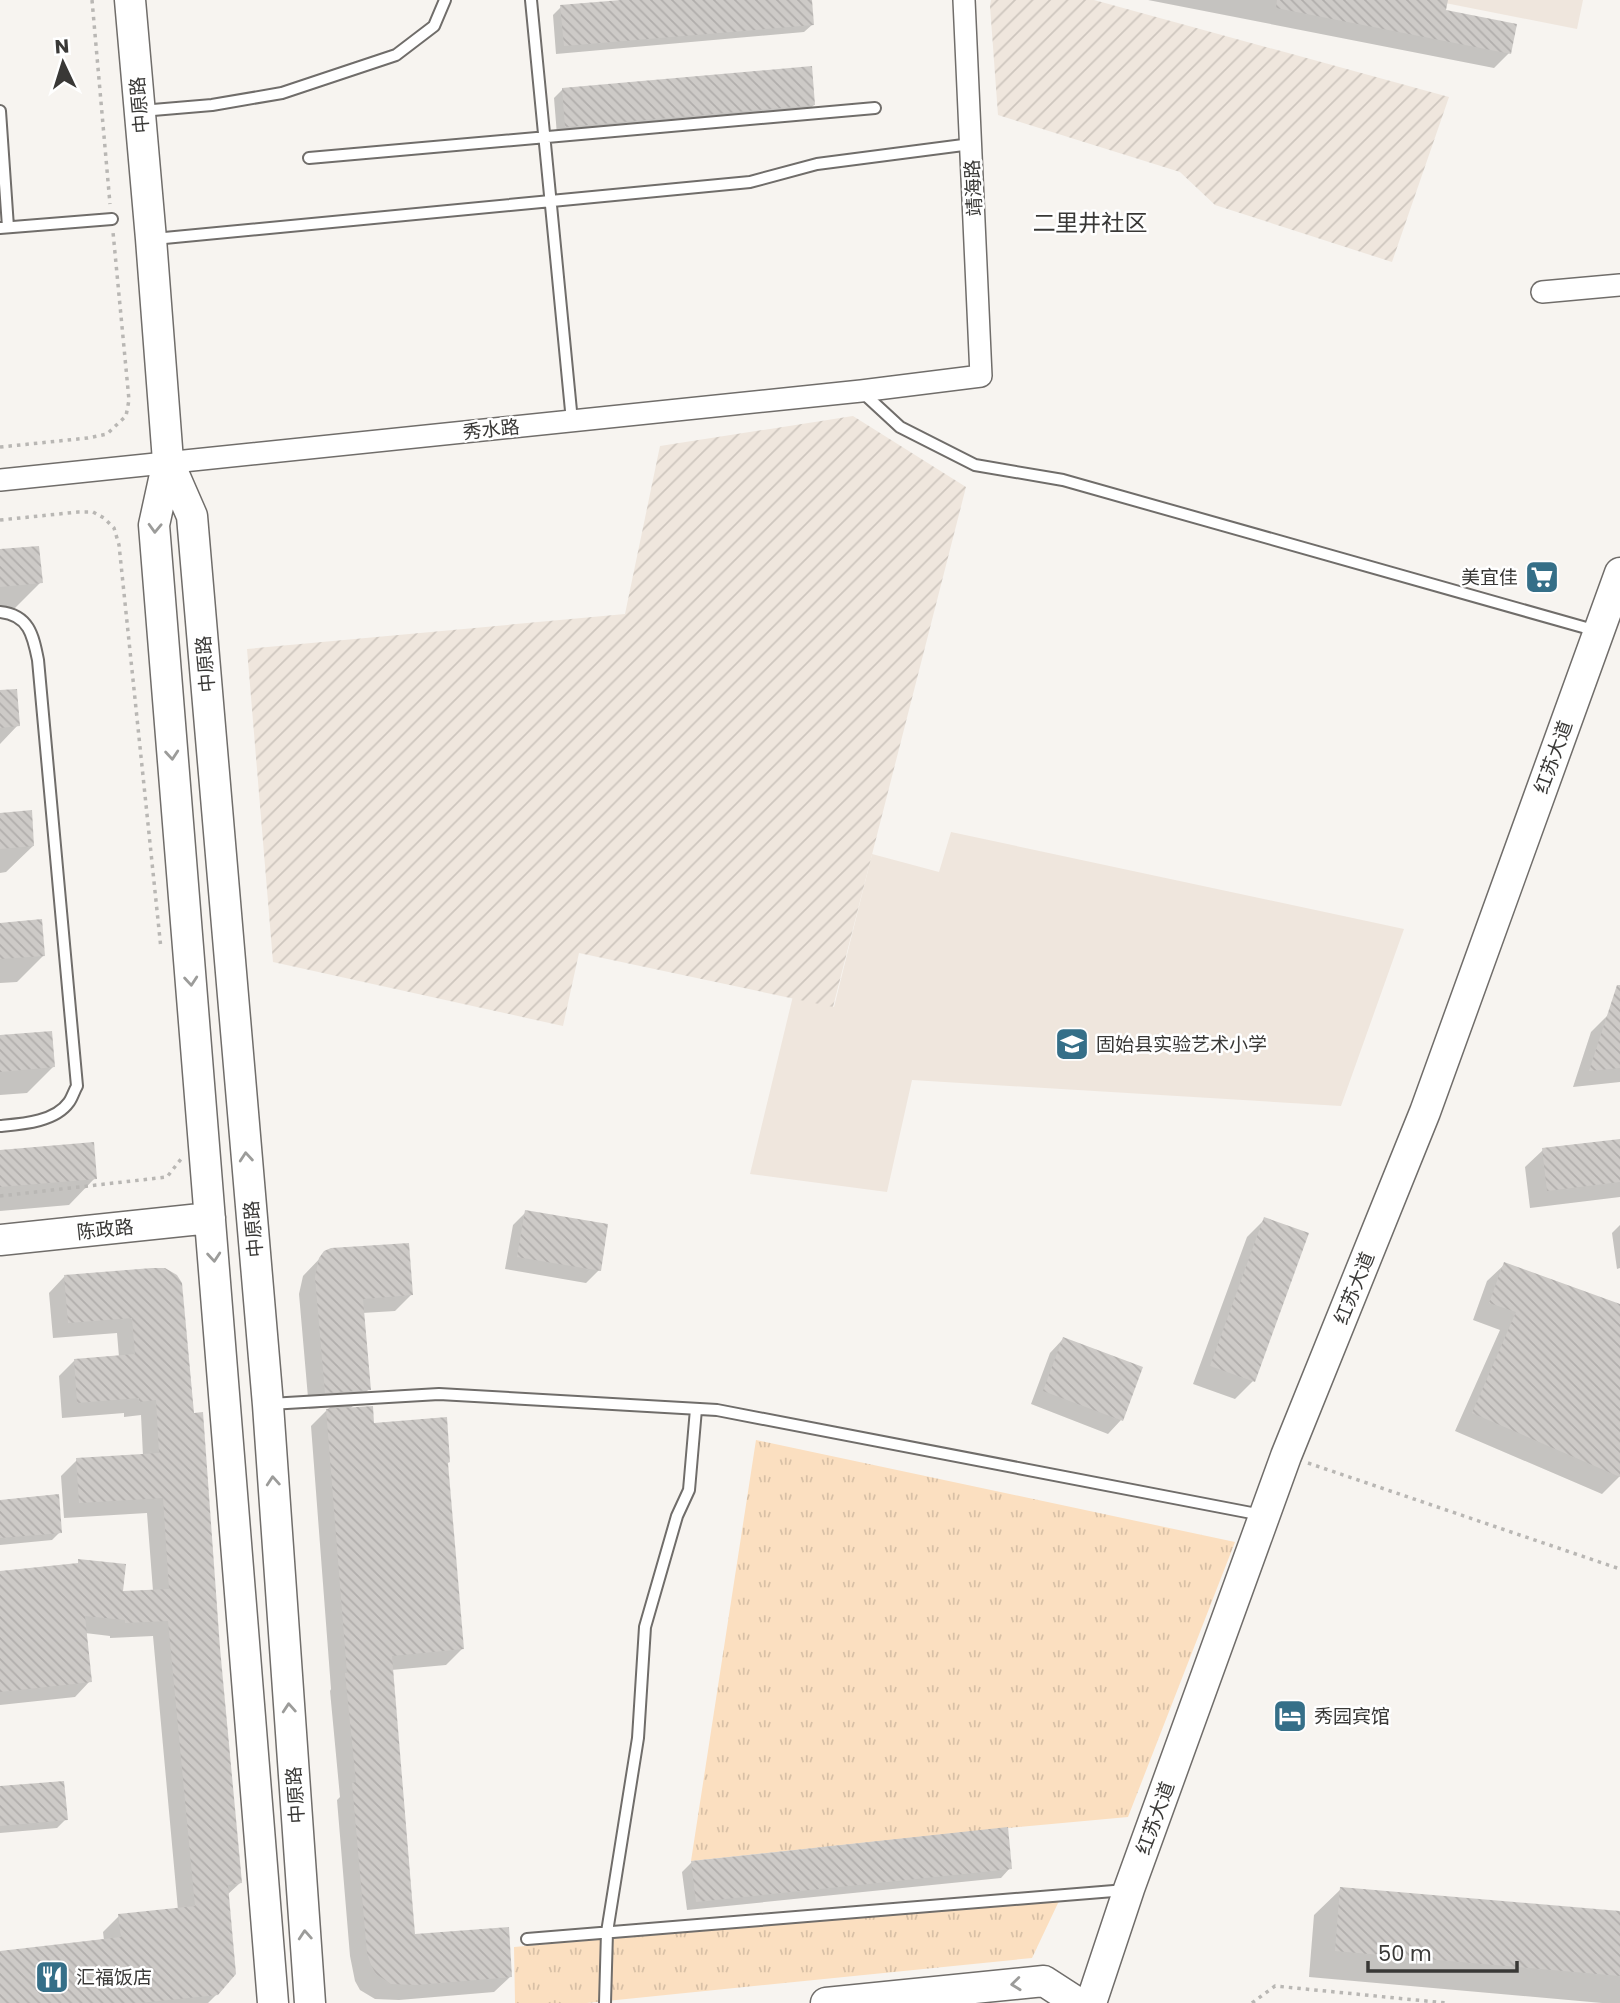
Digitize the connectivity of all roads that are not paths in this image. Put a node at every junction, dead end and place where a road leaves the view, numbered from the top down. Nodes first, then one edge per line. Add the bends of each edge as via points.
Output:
1 (130, 0) edge
2 (444, 0) edge
3 (531, 0) edge
4 (964, 0) edge
5 (875, 108) dead end
6 (0, 111) edge
7 (139, 111) junction
8 (1, 137) edge
9 (544, 137) junction
10 (971, 144) junction
11 (309, 158) dead end
12 (551, 201) junction
13 (112, 219) dead end
14 (4, 227) edge
15 (151, 239) junction
16 (1620, 285) edge
17 (1542, 292) dead end
18 (981, 376) joint
19 (861, 391) junction
20 (572, 421) junction
21 (168, 461) junction
22 (0, 480) edge
23 (1620, 573) edge
24 (0, 612) edge
25 (1599, 631) junction
26 (0, 1126) edge
27 (211, 1218) junction
28 (0, 1240) edge
29 (268, 1405) junction
30 (696, 1409) junction
31 (1265, 1516) junction
32 (1129, 1889) junction
33 (607, 1932) junction
34 (527, 1939) dead end
35 (273, 2003) edge
36 (310, 2003) edge
37 (605, 2003) edge
38 (826, 2003) edge
39 (1078, 2003) edge
40 (1091, 2003) edge

1 - 7 main road, 中原路
2 - 7 lane via 434,26 396,55 282,93
3 - 9 lane
4 - 10 street, 靖海路
5 - 9 lane
6 - 8 lane
7 - 15 main road, 中原路
8 - 14 lane
9 - 11 lane
9 - 12 lane
10 - 12 lane via 817,164 750,182
10 - 18 street, 靖海路
12 - 15 lane
12 - 20 lane
13 - 14 lane
15 - 21 main road, 中原路
16 - 17 street
18 - 19 street, 秀水路
19 - 20 street, 秀水路
19 - 25 lane via 900,427 975,465 1063,480
20 - 21 street, 秀水路
21 - 22 street, 秀水路
21 -> 27 main road, 中原路 via 153,525
29 -> 21 main road, 中原路 via 192,516
23 - 25 main road, 红苏大道
24 - 26 lane via 17,616 28,626 38,660 77,1086 69,1104 52,1116
25 - 31 main road, 红苏大道 via 1425,1112
27 - 28 main road, 陈政路
27 -> 35 main road, 中原路
29 - 30 lane via 439,1394
36 -> 29 main road, 中原路
30 - 31 lane
30 - 33 lane via 689,1490 645,1627 638,1738
31 - 32 main road, 红苏大道
32 - 33 lane
32 - 40 main road, 红苏大道
33 - 34 lane
33 - 37 lane
39 -> 38 main road via 1044,1981

